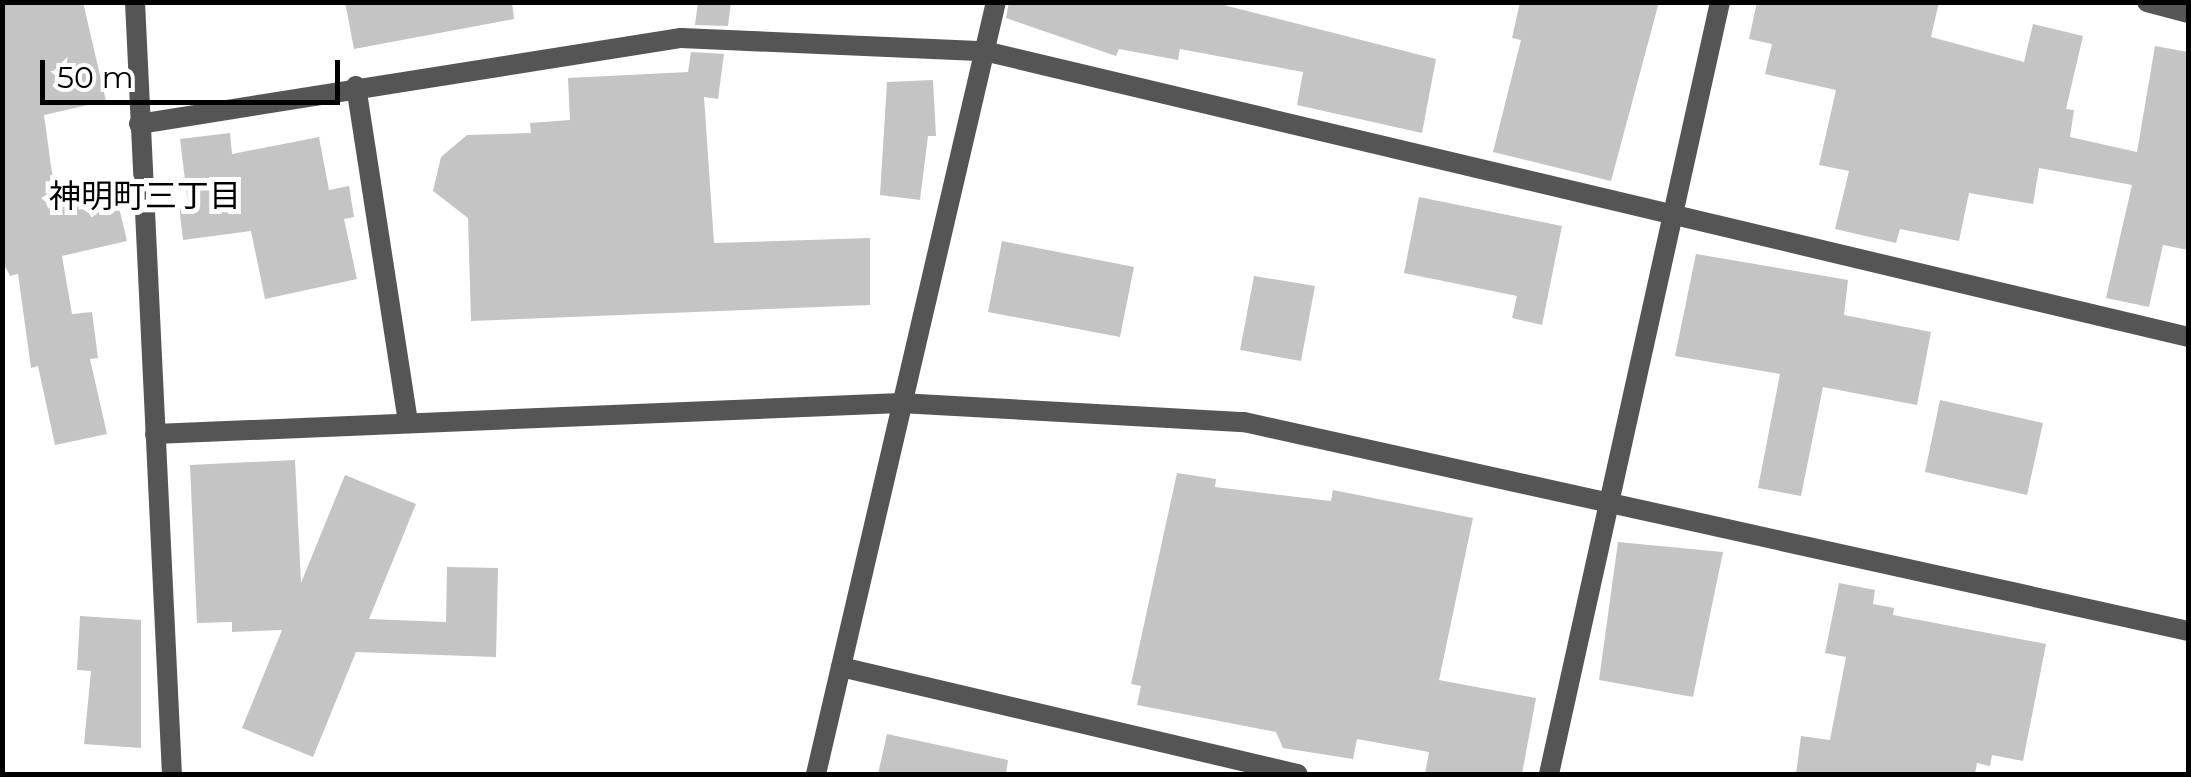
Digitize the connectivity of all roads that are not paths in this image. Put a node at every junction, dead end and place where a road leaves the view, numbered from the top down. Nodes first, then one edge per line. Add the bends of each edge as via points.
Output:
1 (136, 2) edge
2 (996, 2) edge
3 (1720, 2) edge
4 (2147, 2) edge
5 (2188, 13) edge
6 (984, 51) junction
7 (356, 86) junction
8 (139, 124) junction
9 (1673, 216) junction
10 (2188, 337) edge
11 (900, 403) junction
12 (408, 421) junction
13 (155, 434) junction
14 (1609, 505) junction
15 (2188, 630) edge
16 (841, 667) junction
17 (172, 774) edge
18 (816, 774) edge
19 (1298, 774) edge
20 (1550, 774) edge

1 - 8 street
2 - 6 street
3 - 9 street
4 - 5 street
6 - 7 street via 681,38
6 - 9 street
6 - 11 street
7 - 8 street
7 - 12 street
8 - 13 street
9 - 10 street
9 - 14 street
11 - 12 street
11 - 14 street via 1244,422
11 - 16 street
12 - 13 street
13 - 17 street
14 - 15 street
14 - 20 street
16 - 18 street
16 - 19 street

